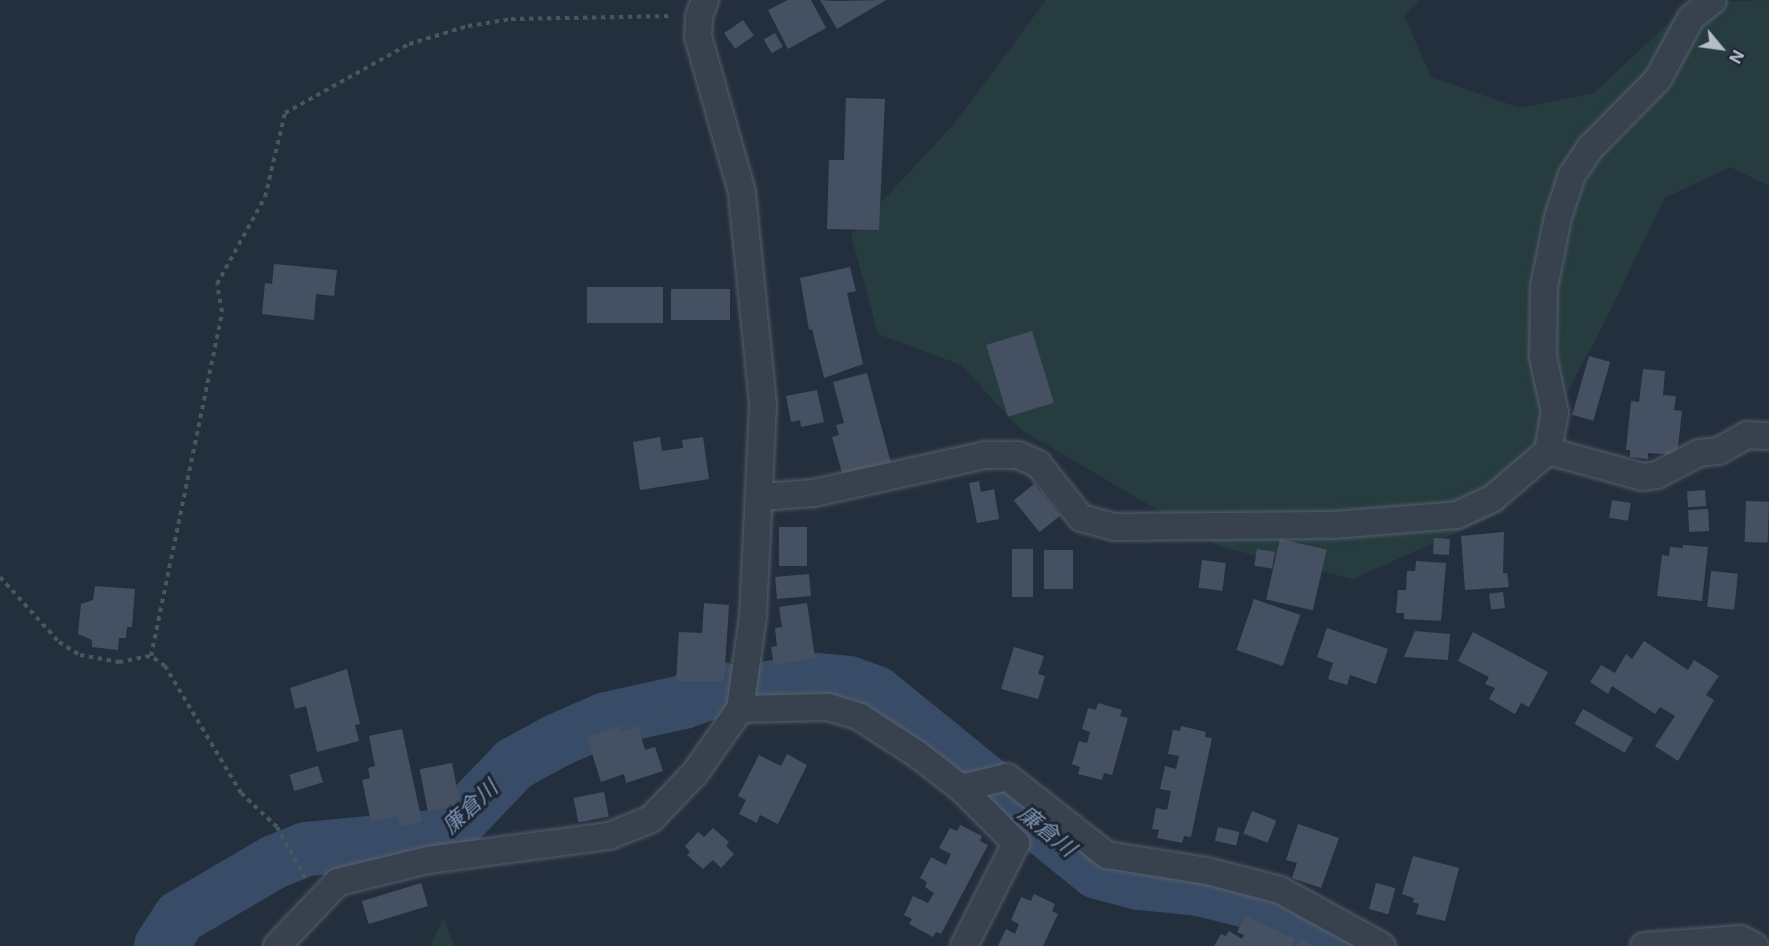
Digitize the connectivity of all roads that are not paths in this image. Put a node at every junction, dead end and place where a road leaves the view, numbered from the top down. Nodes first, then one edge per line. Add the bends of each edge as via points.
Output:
1 (1713, 0) edge
2 (702, 8) edge
3 (1769, 436) edge
4 (1548, 451) junction
5 (760, 497) junction
6 (740, 709) junction
7 (961, 788) junction
8 (277, 946) edge
9 (964, 946) edge
10 (1382, 946) edge
11 (1644, 946) edge
12 (1754, 946) edge

1 - 4 street via 1691,18 1658,79 1591,147 1572,175 1558,217 1544,287 1543,357 1555,413
2 - 5 street via 698,37 742,192 763,404
3 - 4 street via 1747,435 1719,451 1699,453 1657,475 1643,477
4 - 5 street via 1510,487 1457,515 1334,525 1114,527 1081,518 1038,464 1018,456 985,455 814,493
5 - 6 street via 753,617
6 - 7 street via 828,707 860,717
6 - 8 street via 695,773 651,819 609,836 428,860 338,882
7 - 9 street via 1016,843
7 - 10 street via 1007,777 1107,855 1207,871 1280,890
11 - 12 street via 1741,939

